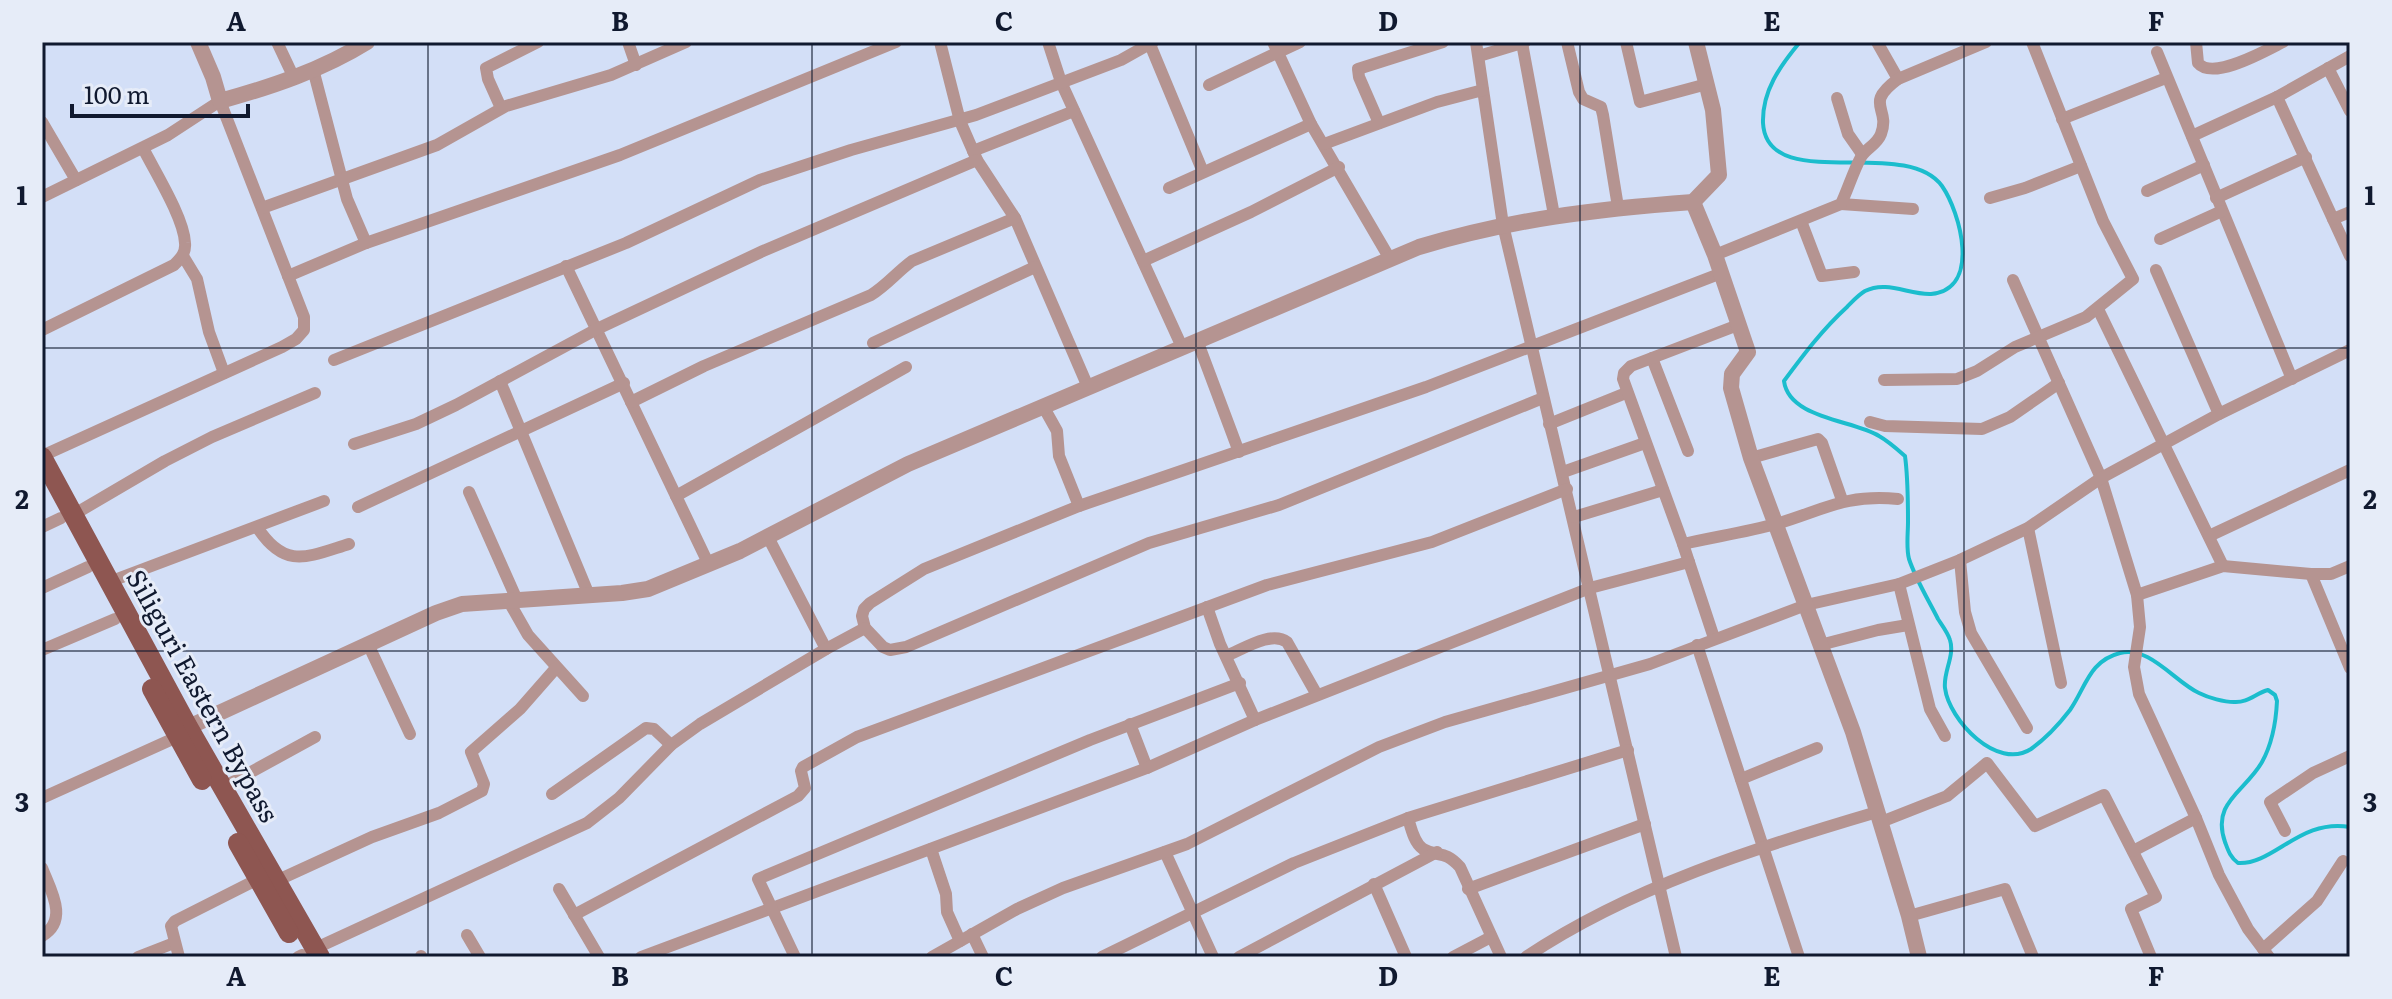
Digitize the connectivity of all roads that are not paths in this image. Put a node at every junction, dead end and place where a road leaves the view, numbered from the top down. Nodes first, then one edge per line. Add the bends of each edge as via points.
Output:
1 (277, 42) edge
2 (367, 42) edge
3 (538, 42) edge
4 (628, 42) edge
5 (686, 42) edge
6 (896, 42) edge
7 (940, 42) edge
8 (1048, 42) edge
9 (1300, 42) edge
10 (1443, 42) edge
11 (1476, 42) edge
12 (1524, 42) edge
13 (1567, 42) edge
14 (1626, 42) edge
15 (1696, 42) edge
16 (1877, 42) edge
17 (1986, 42) edge
18 (2032, 42) edge
19 (2196, 42) edge
20 (2283, 42) edge
21 (1151, 43) edge
22 (204, 44) edge
23 (1275, 47) edge
24 (2157, 52) dead end
25 (1479, 56) junction
26 (2350, 56) edge
27 (636, 65) junction
28 (2328, 68) junction
29 (313, 69) junction
30 (294, 78) junction
31 (2166, 78) junction
32 (1898, 79) junction
33 (1061, 82) junction
34 (1707, 84) junction
35 (1209, 85) dead end
36 (1483, 90) junction
37 (2277, 97) junction
38 (1837, 98) dead end
39 (220, 101) junction
40 (501, 108) junction
41 (1074, 111) junction
42 (2350, 111) edge
43 (2062, 119) junction
44 (960, 121) junction
45 (42, 122) edge
46 (1379, 123) junction
47 (1311, 124) junction
48 (2192, 136) junction
49 (1324, 144) junction
50 (143, 148) junction
51 (975, 155) junction
52 (1862, 156) junction
53 (2306, 157) junction
54 (2204, 165) junction
55 (2081, 166) junction
56 (1339, 167) junction
57 (1203, 172) junction
58 (341, 179) junction
59 (76, 180) junction
60 (1169, 188) dead end
61 (2147, 191) dead end
62 (42, 197) edge
63 (1990, 198) dead end
64 (2216, 198) junction
65 (1693, 202) junction
66 (1841, 204) junction
67 (1618, 207) junction
68 (262, 208) junction
69 (1913, 209) dead end
70 (2222, 211) junction
71 (2350, 212) edge
72 (1554, 215) junction
73 (1015, 218) junction
74 (2333, 219) junction
75 (1801, 221) junction
76 (1503, 225) junction
77 (2160, 239) dead end
78 (366, 243) junction
79 (1715, 255) junction
80 (183, 256) junction
81 (2350, 256) edge
82 (1390, 259) junction
83 (1143, 261) junction
84 (566, 266) junction
85 (1035, 267) junction
86 (2156, 270) dead end
87 (1854, 272) dead end
88 (1719, 274) junction
89 (288, 276) junction
90 (2013, 280) dead end
91 (2098, 309) junction
92 (1738, 325) junction
93 (597, 329) junction
94 (42, 330) edge
95 (2039, 336) junction
96 (873, 343) dead end
97 (1190, 343) junction
98 (1533, 345) junction
99 (2350, 350) edge
100 (1652, 358) junction
101 (334, 360) dead end
102 (906, 367) dead end
103 (224, 373) junction
104 (2292, 379) junction
105 (1884, 380) dead end
106 (500, 381) junction
107 (624, 383) junction
108 (2059, 383) junction
109 (1088, 387) junction
110 (315, 393) dead end
111 (1626, 393) junction
112 (1543, 398) junction
113 (631, 402) junction
114 (1043, 406) junction
115 (2219, 414) junction
116 (1870, 422) dead end
117 (1549, 424) junction
118 (523, 430) junction
119 (1645, 443) junction
120 (354, 444) dead end
121 (2164, 444) junction
122 (1688, 451) dead end
123 (1239, 452) junction
124 (42, 457) edge
125 (1751, 458) junction
126 (2350, 470) edge
127 (1563, 472) junction
128 (2101, 478) junction
129 (42, 484) edge
130 (1567, 489) junction
131 (1663, 490) junction
132 (469, 492) dead end
133 (676, 496) junction
134 (1898, 499) dead end
135 (1842, 500) junction
136 (324, 501) dead end
137 (1079, 506) junction
138 (358, 507) dead end
139 (67, 517) junction
140 (1574, 517) junction
141 (1775, 524) junction
142 (42, 527) edge
143 (257, 527) junction
144 (2028, 528) junction
145 (2209, 536) junction
146 (768, 537) junction
147 (349, 544) dead end
148 (1683, 544) junction
149 (1960, 560) junction
150 (1689, 562) junction
151 (709, 565) junction
152 (2223, 566) junction
153 (2350, 566) edge
154 (88, 567) junction
155 (2311, 574) junction
156 (109, 582) junction
157 (1904, 582) junction
158 (42, 588) edge
159 (1590, 588) junction
160 (589, 595) junction
161 (2137, 595) junction
162 (512, 600) junction
163 (1806, 605) junction
164 (1207, 607) junction
165 (115, 619) junction
166 (1908, 625) junction
167 (865, 628) junction
168 (1714, 638) junction
169 (368, 644) junction
170 (1697, 645) junction
171 (1820, 645) junction
172 (826, 649) junction
173 (42, 650) edge
174 (1226, 656) junction
175 (556, 668) junction
176 (2350, 668) edge
177 (1610, 674) junction
178 (1240, 683) junction
179 (2061, 683) dead end
180 (1317, 695) junction
181 (583, 696) dead end
182 (1255, 720) junction
183 (1130, 724) junction
184 (2027, 728) dead end
185 (180, 733) junction
186 (410, 734) dead end
187 (1945, 736) dead end
188 (315, 737) dead end
189 (671, 745) junction
190 (1817, 748) dead end
191 (1628, 750) junction
192 (2350, 756) edge
193 (1147, 768) junction
194 (1741, 779) junction
195 (222, 788) junction
196 (552, 794) dead end
197 (44, 797) edge
198 (1879, 817) junction
199 (1408, 818) junction
200 (2196, 818) junction
201 (1645, 824) junction
202 (2285, 831) dead end
203 (1763, 846) junction
204 (931, 849) junction
205 (2133, 851) junction
206 (1165, 852) junction
207 (1437, 852) junction
208 (2343, 861) dead end
209 (43, 874) edge
210 (267, 880) junction
211 (1374, 884) junction
212 (1660, 888) junction
213 (559, 889) dead end
214 (1468, 889) junction
215 (771, 908) junction
216 (1192, 911) junction
217 (574, 915) junction
218 (1909, 916) junction
219 (467, 935) dead end
220 (42, 936) edge
221 (966, 937) junction
222 (1491, 937) junction
223 (174, 943) junction
224 (2266, 953) edge
225 (794, 954) edge
226 (307, 955) edge
227 (138, 957) edge
228 (179, 957) edge
229 (480, 957) edge
230 (599, 957) edge
231 (641, 957) edge
232 (779, 957) edge
233 (932, 957) edge
234 (983, 957) edge
235 (1102, 957) edge
236 (1213, 957) edge
237 (1239, 957) edge
238 (1406, 957) edge
239 (1453, 957) edge
240 (1501, 957) edge
241 (1526, 957) edge
242 (1676, 957) edge
243 (1799, 957) edge
244 (1919, 957) edge
245 (2033, 957) edge
246 (2151, 957) edge

1 - 30 street
2 - 29 street
3 - 40 street via 486,68
4 - 27 street
5 - 27 street
6 - 78 street via 620,155
7 - 44 street
8 - 33 street
9 - 23 street
10 - 46 street via 1358,69
11 - 25 street
12 - 25 street
12 - 72 street
13 - 67 street via 1579,92 1601,107
14 - 34 street via 1640,102
15 - 34 street
16 - 32 street
17 - 32 street
18 - 43 street
19 - 20 street via 2198,63 2206,70
21 - 33 street
21 - 57 street
22 - 39 street
23 - 35 street
23 - 47 street
24 - 31 street
25 - 36 street
26 - 28 street
27 - 40 street
28 - 37 street
28 - 42 street
29 - 30 street
29 - 58 street
30 - 39 street
31 - 43 street
31 - 48 street
32 - 52 street via 1881,94 1881,134
33 - 41 street
33 - 44 street
34 - 65 street via 1719,175
36 - 46 street
36 - 76 street
37 - 48 street
37 - 53 street
38 - 52 street via 1848,134
39 - 50 street
39 - 68 street
40 - 58 street via 437,145
41 - 51 street
41 - 83 street
43 - 55 street
44 - 51 street
44 - 84 street via 760,180
45 - 59 street
46 - 49 street
47 - 49 street
47 - 57 street
48 - 54 street
49 - 56 street
50 - 59 street
50 - 80 street via 181,227
51 - 73 street
51 - 93 street
52 - 66 street
53 - 64 street
53 - 74 street
54 - 61 street
54 - 64 street
55 - 63 street
55 - 91 street via 2133,279
56 - 82 street
56 - 83 street
57 - 60 street
58 - 68 street
58 - 78 street
59 - 62 street
64 - 70 street
65 - 67 street
65 - 79 street
66 - 69 street
66 - 75 street
67 - 72 street
68 - 89 street
70 - 77 street
70 - 104 street
71 - 74 street
72 - 76 street
73 - 85 street
73 - 113 street via 912,261 871,295
74 - 81 street
75 - 79 street
75 - 87 street via 1822,276
76 - 82 street
76 - 98 street
78 - 89 street
79 - 88 street
80 - 94 street
80 - 103 street via 197,279
82 - 97 street
83 - 97 street
84 - 93 street
84 - 101 street
85 - 96 street
85 - 109 street
86 - 115 street
88 - 92 street
88 - 98 street
89 - 103 street via 304,330 282,347
90 - 95 street
91 - 95 street
91 - 121 street
92 - 100 street
92 - 125 street via 1748,352 1732,374 1731,388
93 - 106 street
93 - 107 street
95 - 105 street via 1957,379
95 - 108 street
97 - 109 street
97 - 123 street
98 - 112 street
98 - 123 street
99 - 104 street
100 - 111 street via 1624,373
100 - 122 street
102 - 133 street
103 - 124 street
104 - 115 street
106 - 118 street
106 - 120 street via 416,424
107 - 113 street
107 - 118 street
108 - 116 street via 1982,429
108 - 128 street
109 - 114 street
110 - 139 street via 177,455
111 - 117 street
111 - 119 street
112 - 117 street
112 - 167 street via 1279,505 1149,543 906,647 883,647
113 - 133 street
114 - 137 street via 1057,431 1059,456
114 - 146 street via 908,464
115 - 121 street
117 - 127 street
118 - 138 street
118 - 160 street
119 - 127 street
119 - 131 street
121 - 128 street
121 - 145 street
123 - 137 street
124 - 139 main road, Siliguri Eastern Bypass
125 - 135 street via 1818,439
125 - 141 street
126 - 145 street
127 - 130 street
128 - 144 street
128 - 161 street
129 - 139 main road, Siliguri Eastern Bypass
130 - 140 street
130 - 164 street via 1432,542 1267,585
131 - 140 street
131 - 148 street
132 - 162 street
133 - 151 street
134 - 135 street
135 - 141 street
136 - 143 street
137 - 167 street via 924,569 864,609
139 - 142 street
139 - 154 main road, Siliguri Eastern Bypass
139 - 156 main road, Siliguri Eastern Bypass
140 - 159 street
141 - 148 street
141 - 163 street
143 - 147 street via 280,553 293,557
143 - 156 street
144 - 149 street
144 - 179 street
145 - 152 street
146 - 151 street
146 - 172 street
148 - 150 street
149 - 157 street
149 - 184 street via 1971,633
150 - 159 street
150 - 168 street
151 - 160 street via 648,589
152 - 155 street
152 - 161 street
153 - 155 street via 2331,574
154 - 158 street
154 - 165 main road, Siliguri Eastern Bypass
155 - 176 street
156 - 185 main road, Siliguri Eastern Bypass
157 - 163 street
157 - 166 street
159 - 177 street
159 - 180 street
160 - 162 street
161 - 200 street via 2136,685
162 - 169 street via 462,604
162 - 175 street via 528,635
163 - 168 street
163 - 171 street
164 - 174 street
164 - 217 street via 857,737 803,767 805,788 798,796
165 - 173 street
165 - 185 main road, Siliguri Eastern Bypass
166 - 171 street
166 - 187 street via 1930,709
167 - 172 street
168 - 170 street
169 - 185 street
169 - 186 street
170 - 177 street
170 - 194 street
171 - 198 street
172 - 189 street
174 - 178 street
174 - 180 street via 1281,638
175 - 181 street
175 - 210 street via 471,752 482,791
177 - 191 street
177 - 206 street via 1379,747
178 - 182 street
178 - 183 street
180 - 182 street
182 - 193 street
183 - 193 street
183 - 215 street via 758,879
185 - 195 main road, Siliguri Eastern Bypass
185 - 197 street
185 - 210 main road, Siliguri Eastern Bypass
188 - 195 street
189 - 196 street via 646,728
189 - 226 street via 587,823
190 - 194 street
191 - 199 street
191 - 201 street
192 - 202 street via 2270,802
193 - 204 street
194 - 203 street
195 - 210 main road, Siliguri Eastern Bypass
198 - 203 street
198 - 205 street via 1947,796 1987,763 2035,826 2104,795
198 - 218 street
199 - 207 street via 1417,842 1424,850
199 - 216 street
200 - 205 street
200 - 224 street via 2237,910
201 - 212 street
201 - 214 street
203 - 212 street
203 - 243 street
204 - 215 street
204 - 221 street via 947,912
205 - 246 street via 2156,897 2131,909
206 - 216 street
206 - 221 street via 1063,888
207 - 211 street
207 - 214 street via 1460,867
208 - 224 street via 2326,891
209 - 220 street via 57,918
210 - 223 street via 175,921
210 - 226 main road, Siliguri Eastern Bypass
211 - 237 street
211 - 238 street
212 - 241 street via 1598,915
212 - 242 street
213 - 217 street
214 - 222 street
215 - 225 street
215 - 231 street
216 - 235 street
216 - 236 street
217 - 230 street
218 - 244 street
218 - 245 street via 2005,889
219 - 229 street
221 - 233 street
221 - 234 street
222 - 239 street
222 - 240 street
223 - 227 street
223 - 228 street
225 - 232 street

